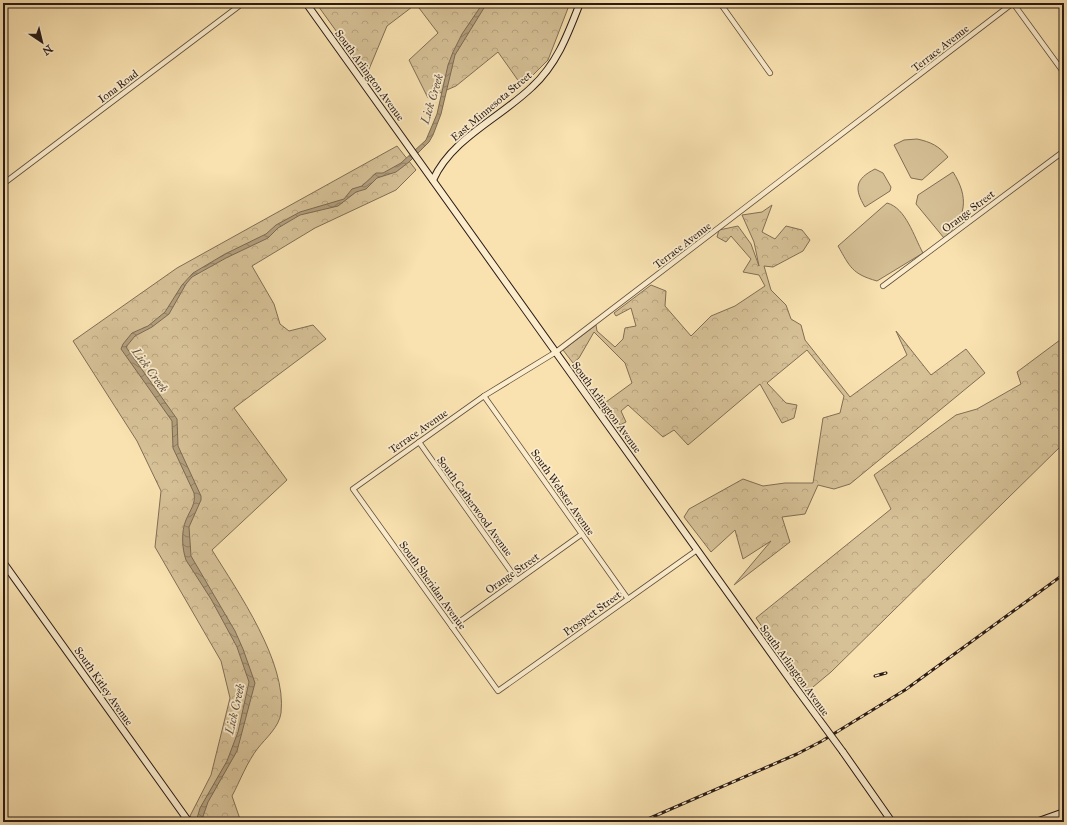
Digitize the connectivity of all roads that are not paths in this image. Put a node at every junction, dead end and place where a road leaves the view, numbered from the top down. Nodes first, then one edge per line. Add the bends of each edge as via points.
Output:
1 (243, 3) edge
2 (306, 3) edge
3 (580, 3) edge
4 (720, 3) edge
5 (1013, 3) edge
6 (770, 73) dead end
7 (1064, 73) edge
8 (1064, 151) edge
9 (433, 180) junction
10 (3, 184) edge
11 (883, 286) dead end
12 (556, 352) junction
13 (484, 396) junction
14 (418, 442) junction
15 (353, 489) joint
16 (582, 534) junction
17 (697, 550) junction
18 (3, 562) edge
19 (518, 580) junction
20 (628, 599) junction
21 (452, 627) junction
22 (498, 692) joint
23 (1064, 813) edge
24 (189, 822) edge
25 (892, 822) edge
26 (1036, 822) edge

1 - 10 street, Iona Road
2 - 9 main road, South Arlington Avenue
3 - 9 main road, East Minnesota Street via 565,40 544,74 530,89 451,153
4 - 6 street
5 - 7 street
5 - 12 street, Terrace Avenue
8 - 11 street, Orange Street
9 - 12 main road, South Arlington Avenue
12 - 13 street, Terrace Avenue
12 - 17 main road, South Arlington Avenue
13 - 14 street, Terrace Avenue
13 - 16 street, South Webster Avenue
14 - 15 street, Terrace Avenue
14 - 19 street, South Catherwood Avenue
15 - 21 street, South Sheridan Avenue
16 - 19 street, Orange Street
16 - 20 street, South Webster Avenue
17 - 20 street, Prospect Street
17 - 25 main road, South Arlington Avenue, bridge
18 - 24 main road, South Kitley Avenue
19 - 21 street, Orange Street
20 - 22 street, Prospect Street
21 - 22 street, South Sheridan Avenue
23 - 26 main road

